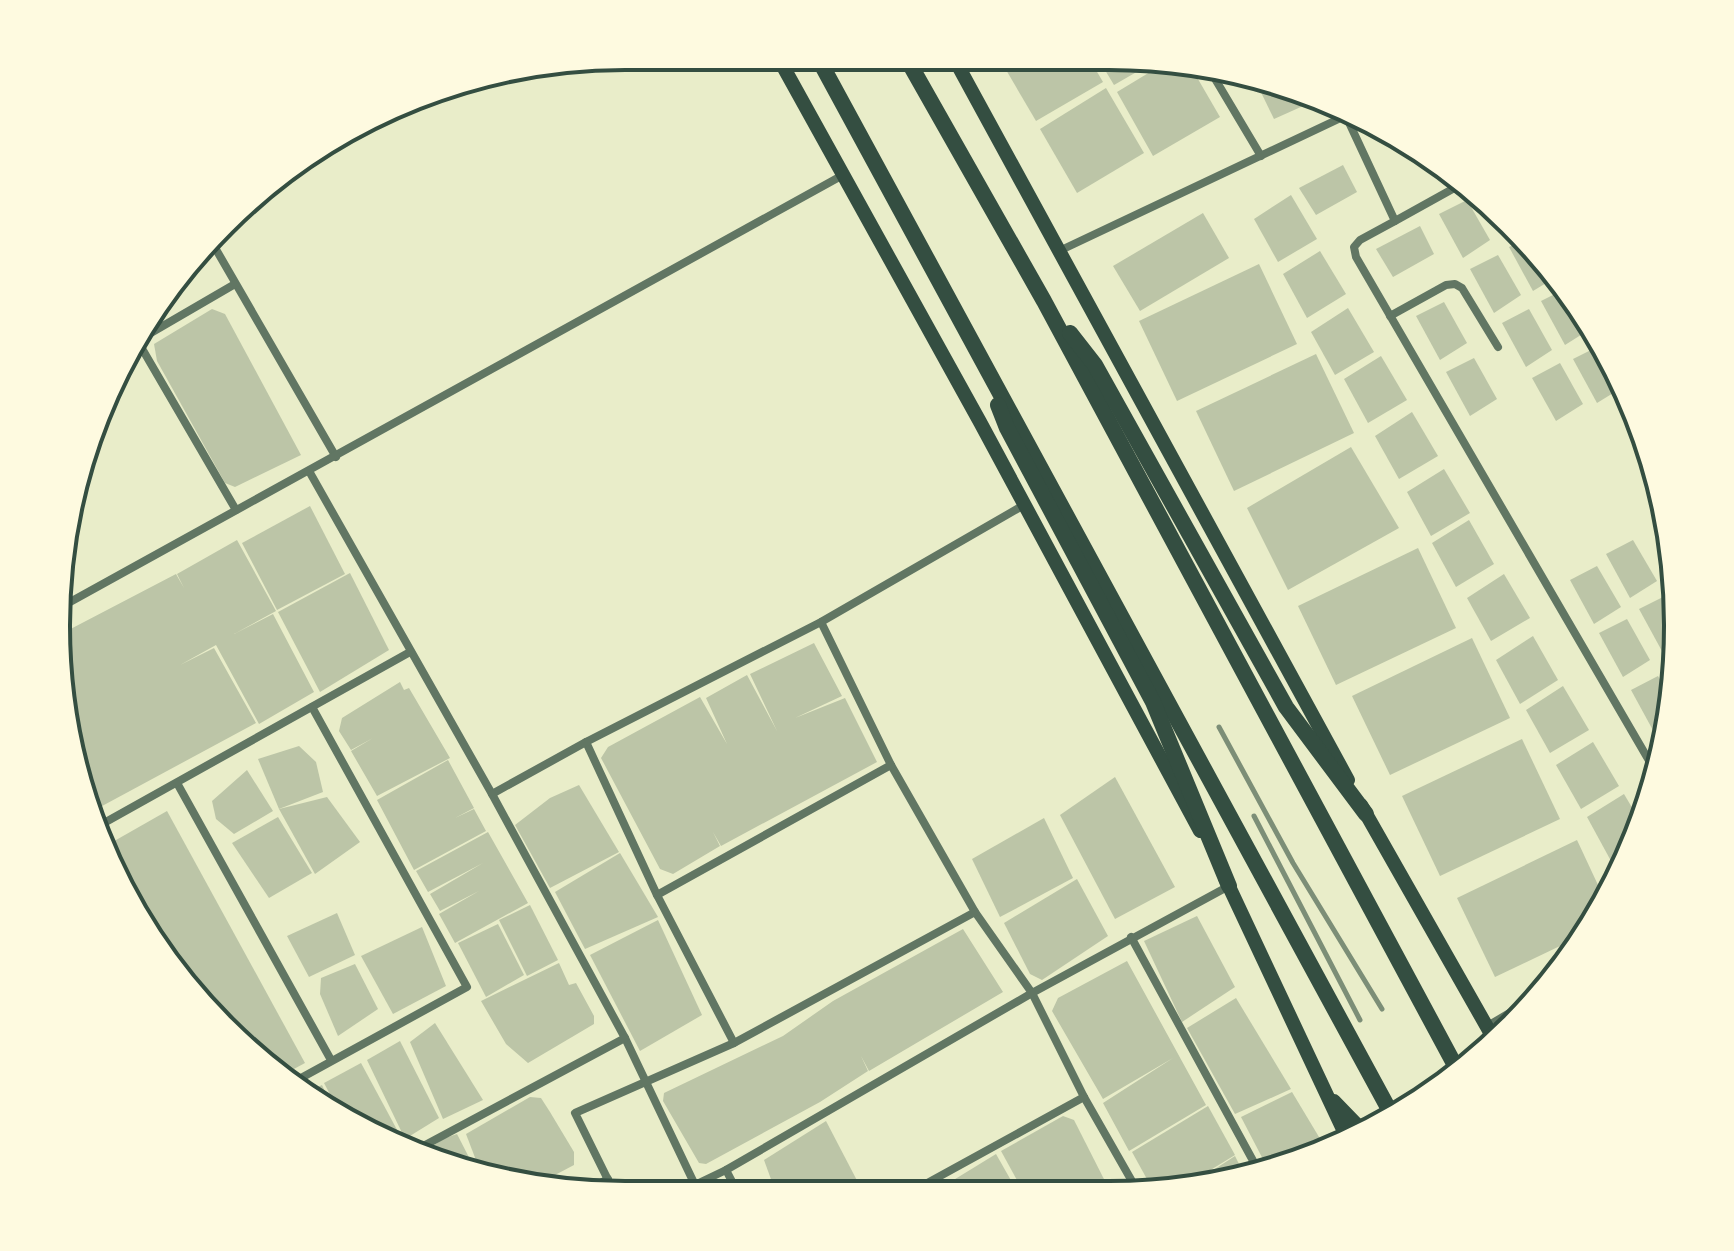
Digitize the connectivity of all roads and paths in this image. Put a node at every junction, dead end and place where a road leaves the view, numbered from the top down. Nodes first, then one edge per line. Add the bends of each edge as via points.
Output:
1 (785, 70) edge
2 (824, 70) edge
3 (913, 70) edge
4 (960, 70) edge
5 (1216, 81) edge
6 (1338, 120) edge
7 (1352, 126) edge
8 (1261, 156) junction
9 (843, 175) junction
10 (1452, 189) edge
11 (1395, 221) junction
12 (216, 250) edge
13 (1059, 251) junction
14 (235, 284) junction
15 (1044, 301) junction
16 (1390, 316) junction
17 (156, 329) edge
18 (969, 333) junction
19 (1498, 347) dead end
20 (143, 350) edge
21 (336, 457) junction
22 (309, 471) junction
23 (1024, 505) junction
24 (236, 510) junction
25 (71, 602) edge
26 (821, 622) junction
27 (410, 652) junction
28 (312, 707) junction
29 (586, 742) junction
30 (1648, 758) edge
31 (891, 765) junction
32 (177, 783) junction
33 (492, 794) junction
34 (1366, 814) junction
35 (106, 822) edge
36 (1229, 886) junction
37 (657, 895) junction
38 (975, 912) junction
39 (1131, 937) junction
40 (1032, 993) junction
41 (1505, 1014) edge
42 (1486, 1025) junction
43 (1489, 1030) edge
44 (625, 1038) junction
45 (734, 1043) junction
46 (331, 1060) junction
47 (1453, 1061) edge
48 (302, 1077) edge
49 (645, 1082) junction
50 (1322, 1089) junction
51 (1084, 1097) junction
52 (1387, 1106) edge
53 (1355, 1123) edge
54 (1343, 1129) edge
55 (427, 1144) edge
56 (1253, 1162) edge
57 (726, 1170) junction
58 (608, 1179) joint
59 (605, 1180) edge
60 (1132, 1180) edge
61 (693, 1181) edge
62 (703, 1181) edge
63 (732, 1181) edge
64 (934, 1181) edge

1 - 9 main road
2 - 18 highway
3 - 15 highway
4 - 13 main road
5 - 8 street
6 - 8 street
7 - 11 street
8 - 13 street
9 - 21 street
9 - 23 main road
10 - 11 street
11 - 16 street via 1354,247
12 - 14 street
13 - 34 main road
14 - 17 street
14 - 21 street
15 - 34 highway via 1095,365 1286,707
15 - 47 highway
16 - 19 street via 1455,284
16 - 30 street
18 - 36 highway via 1007,428 1153,702
18 - 52 highway
20 - 24 street
21 - 22 street
22 - 24 street
22 - 27 street
23 - 26 street
23 - 36 main road
24 - 25 street
26 - 29 street
26 - 31 street
27 - 28 street
27 - 33 street
28 - 32 street
28 - 46 street via 467,987
29 - 33 street
29 - 37 street
31 - 37 street
31 - 38 street
32 - 35 street
32 - 46 street
33 - 44 street
34 - 42 main road
36 - 39 street
36 - 50 main road
37 - 45 street
38 - 40 street
38 - 45 street
39 - 40 street
39 - 56 street
40 - 51 street
40 - 57 street
41 - 42 lane
42 - 43 main road
44 - 49 street
44 - 55 street
45 - 49 street
46 - 48 street
49 - 58 street via 575,1113
49 - 61 street
50 - 53 main road
50 - 54 main road
51 - 60 street
51 - 64 street
57 - 62 street
57 - 63 street
58 - 59 street

